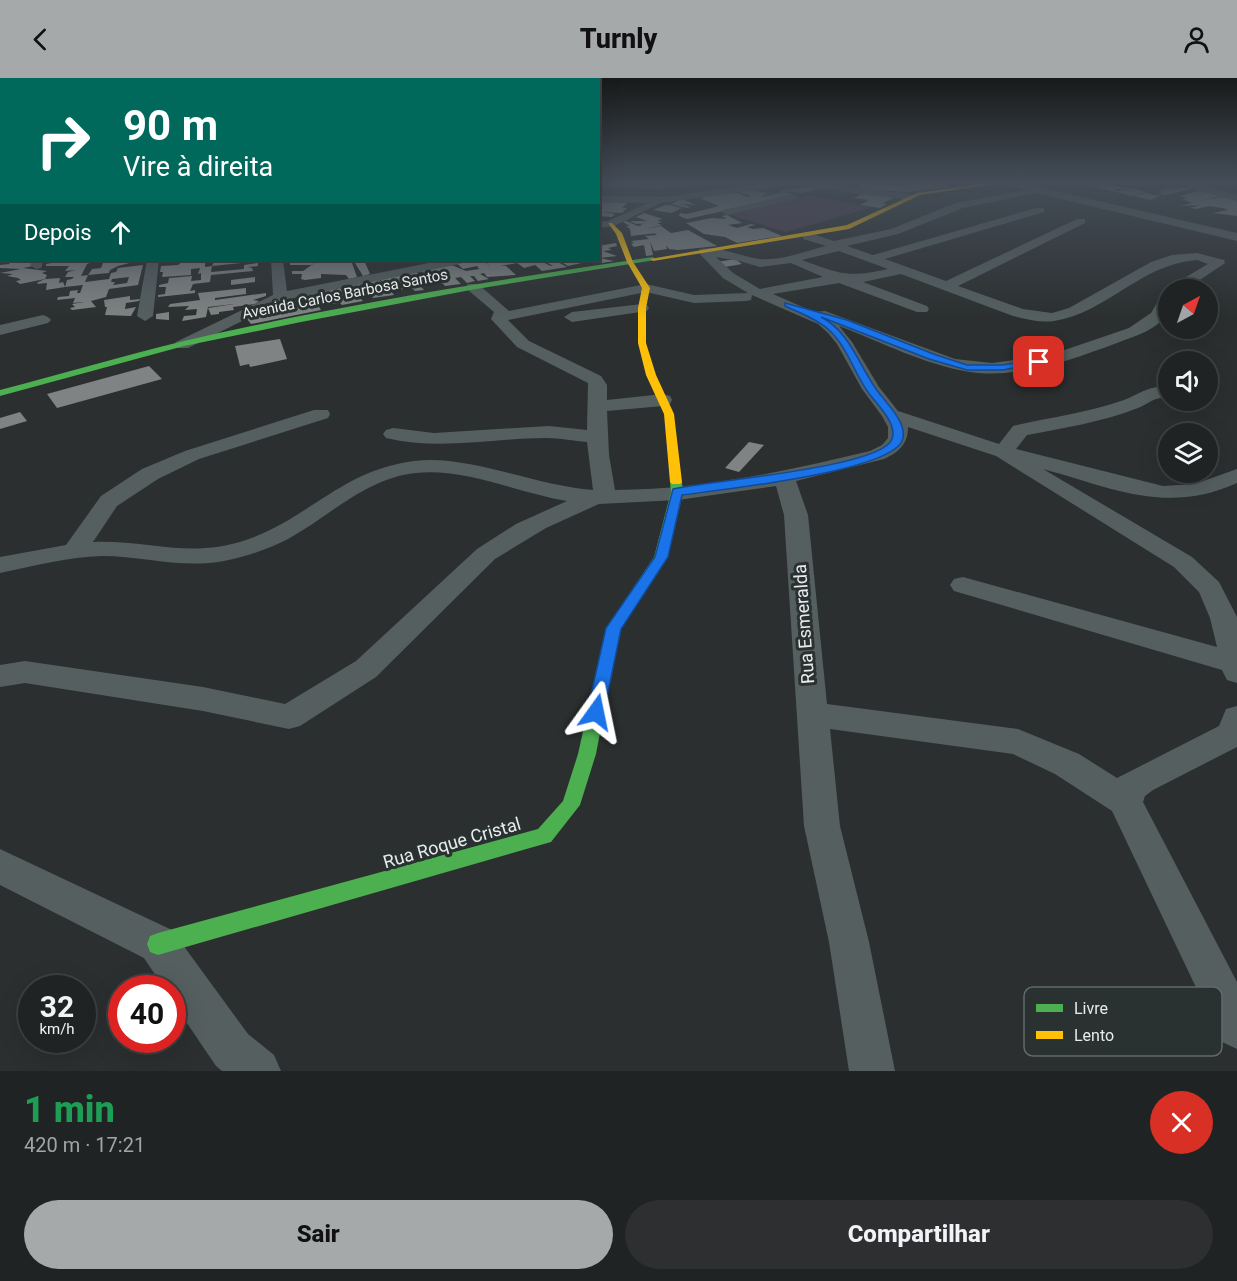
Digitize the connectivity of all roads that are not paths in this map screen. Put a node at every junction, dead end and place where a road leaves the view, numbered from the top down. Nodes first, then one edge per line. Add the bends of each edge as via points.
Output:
1 (843, 227) edge
2 (905, 227) edge
3 (981, 227) edge
4 (1069, 227) edge
5 (1163, 227) edge
6 (1197, 227) edge
7 (605, 228) edge
8 (807, 236) junction
9 (1237, 237) edge
10 (1225, 243) dead end
11 (836, 246) junction
12 (704, 252) junction
13 (795, 259) junction
14 (873, 259) junction
15 (153, 261) edge
16 (277, 261) edge
17 (455, 261) edge
18 (630, 262) junction
19 (902, 270) junction
20 (841, 279) junction
21 (1192, 279) edge
22 (947, 286) junction
23 (473, 287) junction
24 (646, 288) junction
25 (753, 295) junction
26 (280, 297) junction
27 (788, 304) junction
28 (642, 308) junction
29 (922, 309) dead end
30 (1158, 313) edge
31 (145, 316) dead end
32 (500, 317) junction
33 (43, 320) dead end
34 (0, 330) edge
35 (511, 333) junction
36 (210, 335) junction
37 (182, 345) joint
38 (1158, 391) edge
39 (0, 393) edge
40 (663, 400) junction
41 (597, 406) junction
42 (321, 414) dead end
43 (891, 415) junction
44 (393, 434) dead end
45 (596, 436) junction
46 (1003, 452) junction
47 (1236, 476) edge
48 (784, 478) junction
49 (677, 492) junction
50 (601, 497) junction
51 (73, 553) junction
52 (0, 565) edge
53 (963, 585) dead end
54 (1236, 668) edge
55 (0, 676) edge
56 (811, 714) junction
57 (1237, 718) edge
58 (1126, 802) junction
59 (0, 866) edge
60 (158, 944) junction
61 (1217, 987) edge
62 (1222, 998) edge
63 (1237, 1027) edge
64 (258, 1071) edge
65 (872, 1071) edge

1 - 8 main road, Avenida Carlos Barbosa Santos
2 - 11 street
3 - 14 street
4 - 22 street
5 - 10 street
6 - 9 street
7 - 18 main road via 623,241
8 - 11 street
8 - 12 main road, Avenida Carlos Barbosa Santos
11 - 13 street
11 - 14 street
12 - 13 street via 760,263
12 - 18 main road, Avenida Carlos Barbosa Santos
12 - 25 street
13 - 20 street via 801,265
14 - 19 street
15 - 31 street
16 - 26 street
17 - 26 street
18 - 23 main road, Avenida Carlos Barbosa Santos
18 - 24 main road
19 - 20 street
19 - 22 street
20 - 25 street
20 - 29 street
21 - 22 street via 1219,263 1183,255 1159,262 1063,315 1039,317
23 - 32 street via 502,311
23 - 36 main road, Avenida Carlos Barbosa Santos
24 - 25 street via 694,299
24 - 28 main road, Rua Roque Cristal
24 - 32 street
25 - 27 street via 757,301
26 - 36 street
27 - 30 street via 967,368 1039,362 1131,332 1153,321
27 - 43 street via 834,330
28 - 35 street via 561,318
28 - 40 main road, Rua Roque Cristal via 642,343
32 - 35 street
33 - 34 street
35 - 41 street via 523,344 595,380
36 - 37 street
37 - 39 main road
38 - 46 street via 1090,416 1020,430
40 - 41 street
40 - 49 main road, Rua Roque Cristal via 669,414
41 - 45 street
42 - 51 street via 192,455 150,474 109,501
43 - 46 street
43 - 48 street via 898,427 898,440 890,449
44 - 45 street via 434,439 549,432
45 - 50 street
46 - 47 street via 1171,495 1189,493
46 - 54 street via 1183,562 1210,588 1224,618
48 - 49 street
48 - 56 street, Rua Esmeralda via 796,515
49 - 50 street
49 - 60 main road, Rua Roque Cristal via 661,557 613,628 587,754 570,805 544,836
50 - 51 street via 538,489 440,467 416,467 364,481 292,527 234,552 175,557 102,549
50 - 55 street via 506,538 366,669 289,717 203,699 25,672
51 - 52 street
53 - 54 street
56 - 58 street via 1018,742 1067,764
56 - 65 street, Rua Esmeralda via 822,826 849,942
57 - 58 street via 1232,734 1212,747 1150,773 1129,788
58 - 61 street
59 - 60 street
60 - 64 street via 232,1050
62 - 63 street

